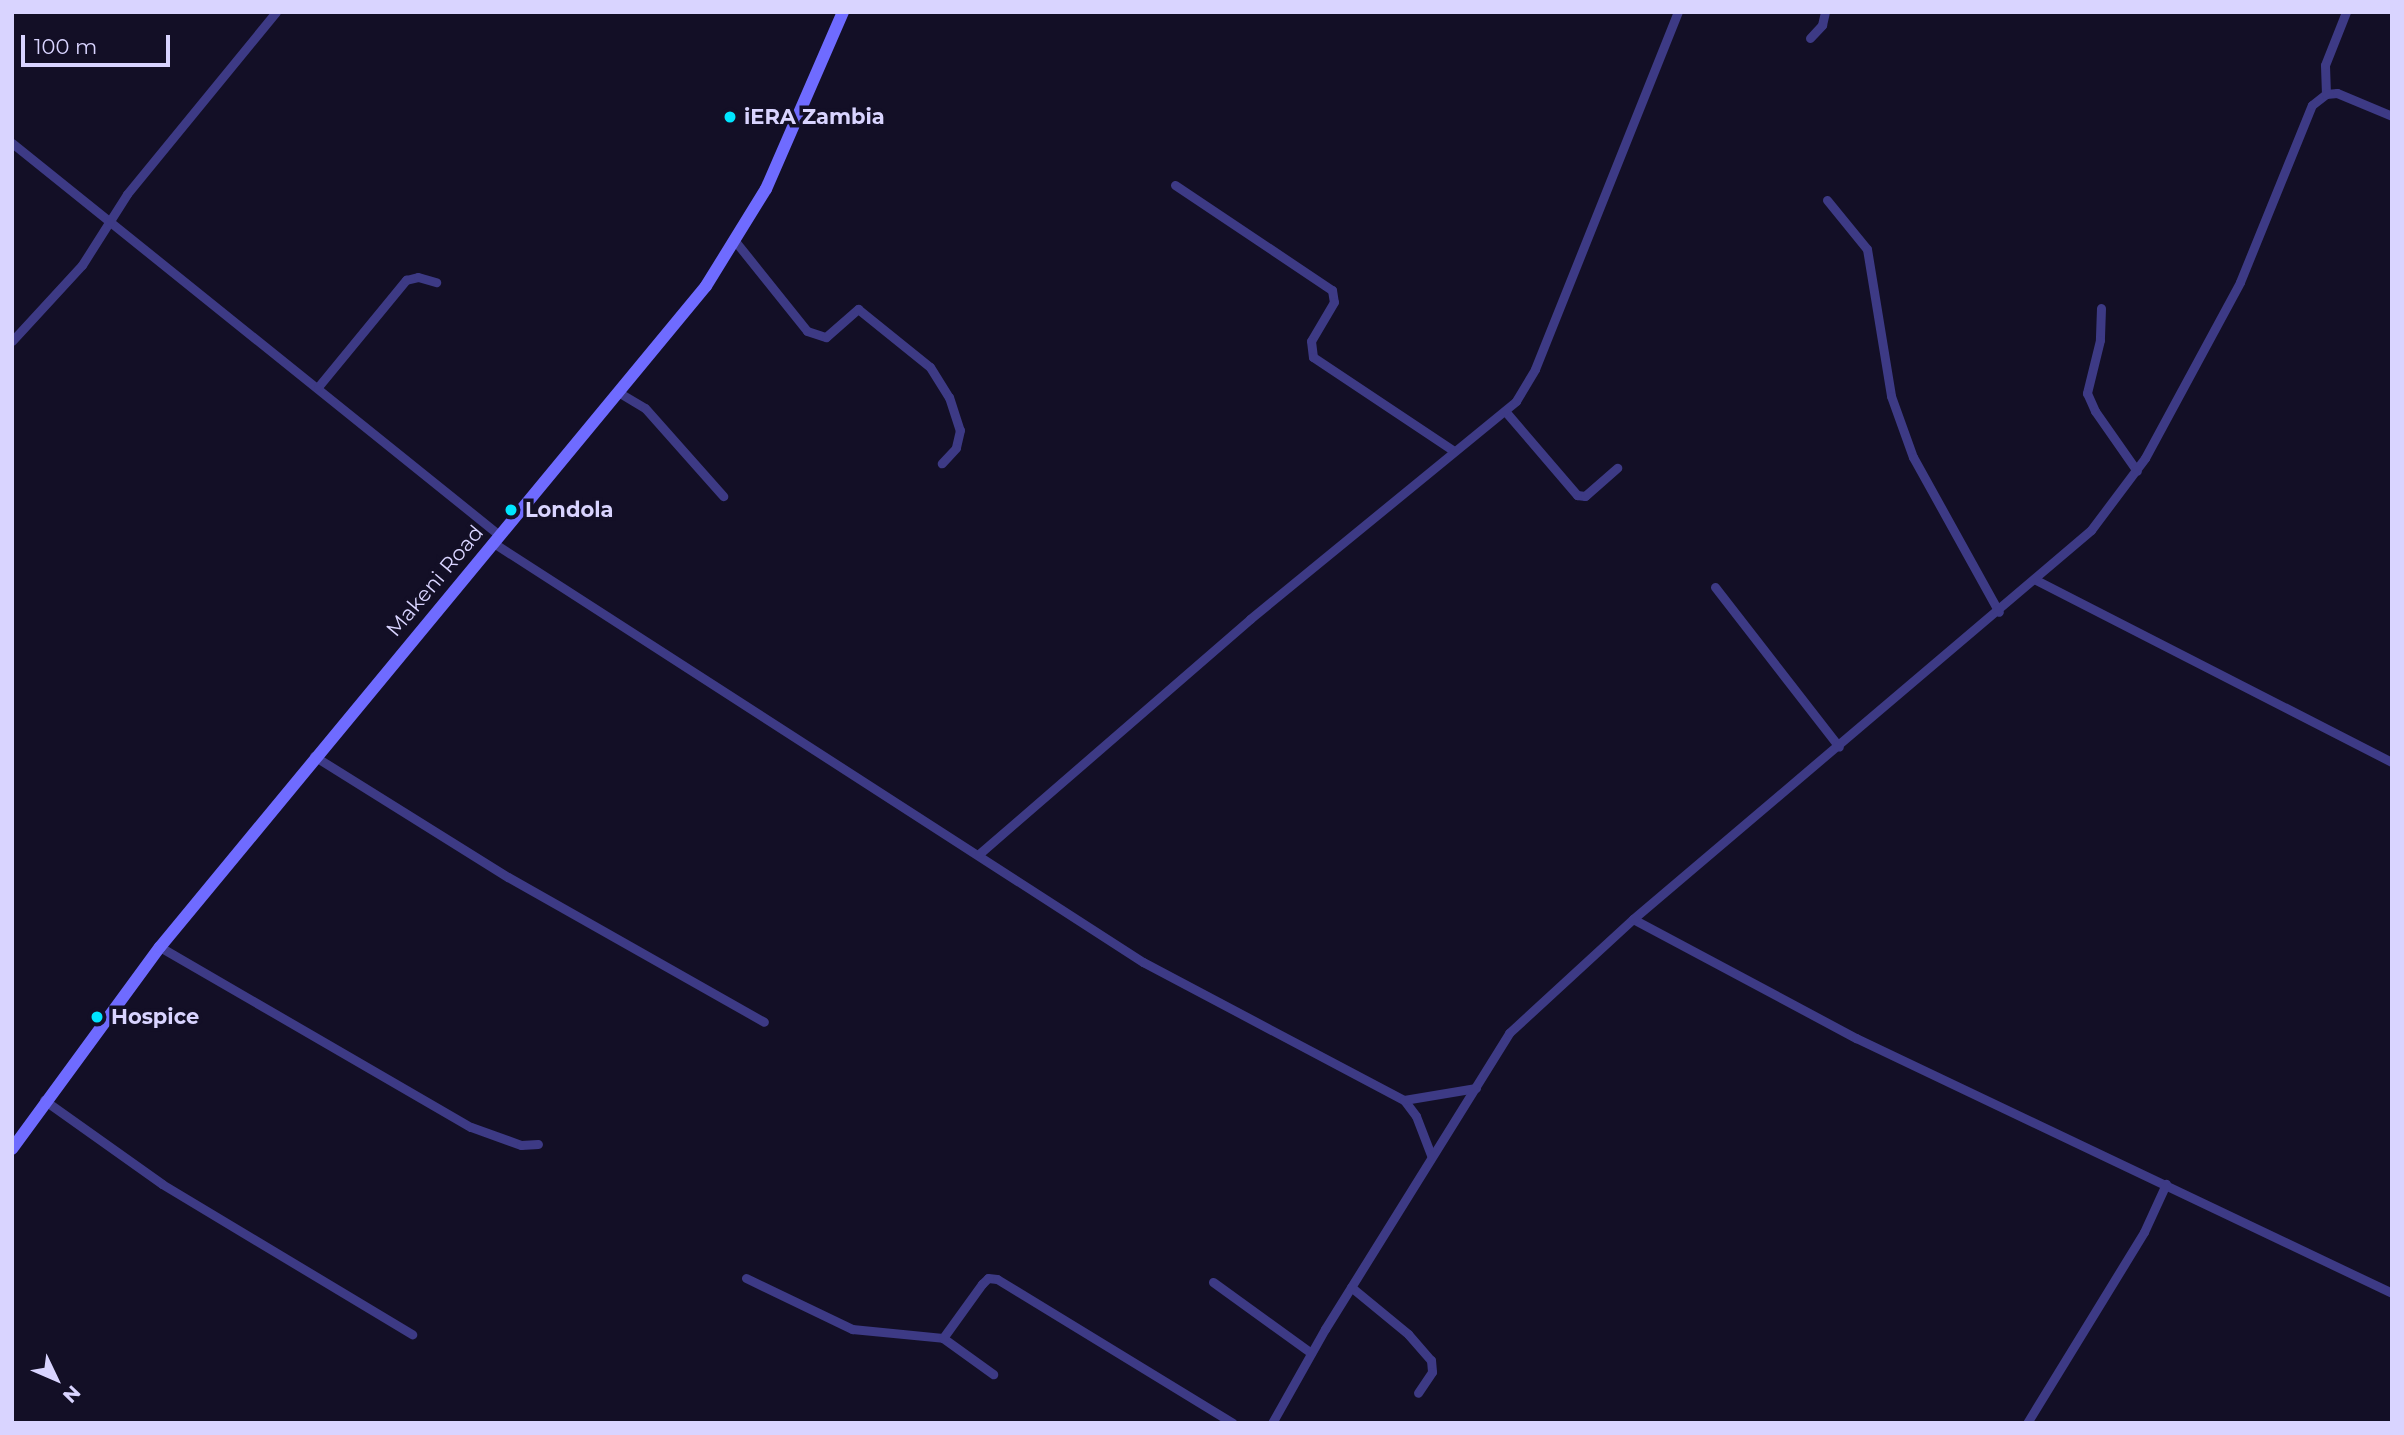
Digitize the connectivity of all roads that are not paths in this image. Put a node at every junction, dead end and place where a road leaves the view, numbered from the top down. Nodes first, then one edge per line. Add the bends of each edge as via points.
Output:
1 (276, 12) edge
2 (843, 12) edge
3 (1678, 12) edge
4 (1825, 12) edge
5 (2346, 12) edge
6 (1810, 38) dead end
7 (2326, 94) junction
8 (2392, 116) edge
9 (12, 142) edge
10 (1175, 185) dead end
11 (1827, 200) dead end
12 (110, 217) junction
13 (735, 241) junction
14 (436, 282) dead end
15 (2101, 308) dead end
16 (12, 341) edge
17 (318, 387) junction
18 (618, 392) junction
19 (1505, 411) junction
20 (1454, 451) junction
21 (942, 463) dead end
22 (1617, 468) dead end
23 (2137, 471) junction
24 (723, 496) dead end
25 (495, 538) junction
26 (2036, 580) junction
27 (1715, 587) dead end
28 (1999, 612) junction
29 (1839, 747) junction
30 (314, 756) junction
31 (2392, 762) edge
32 (979, 854) junction
33 (1633, 919) junction
34 (160, 947) junction
35 (764, 1021) dead end
36 (1476, 1088) junction
37 (44, 1100) junction
38 (1404, 1100) junction
39 (538, 1144) dead end
40 (12, 1149) edge
41 (1431, 1155) junction
42 (2166, 1184) junction
43 (746, 1278) dead end
44 (1213, 1282) dead end
45 (1351, 1287) junction
46 (2392, 1293) edge
47 (412, 1334) dead end
48 (943, 1338) junction
49 (1311, 1353) junction
50 (993, 1374) dead end
51 (1418, 1393) dead end
52 (1233, 1423) edge
53 (1272, 1423) edge
54 (2027, 1423) edge

1 - 12 street
2 - 13 main road, Makeni Road via 795,128
3 - 19 street via 1531,378
4 - 6 street via 1822,25
5 - 7 street via 2325,65
7 - 8 street via 2348,96
7 - 23 street via 2312,105 2240,282
9 - 12 street
10 - 20 street via 1332,290 1334,302 1311,341 1313,357
11 - 28 street via 1867,249 1891,396 1913,457
12 - 16 street via 82,265
12 - 17 street
13 - 18 main road, Makeni Road via 706,286
13 - 21 street via 807,331 826,337 859,309 925,362 949,397 960,430 956,448
14 - 17 street via 418,277 406,280
15 - 23 street via 2100,341 2087,393
17 - 25 street
18 - 24 street via 645,408
18 - 25 main road, Makeni Road
19 - 20 street
19 - 22 street via 1577,495 1585,496
20 - 32 street via 1250,618
23 - 26 street via 2091,530
25 - 30 main road, Makeni Road
25 - 32 street
26 - 28 street
26 - 31 street
27 - 29 street
28 - 29 street
29 - 33 street
30 - 34 main road, Makeni Road
30 - 35 street via 497,871
32 - 38 street via 1143,962
33 - 36 street via 1509,1033
33 - 42 street via 1856,1038
34 - 37 main road, Makeni Road
34 - 39 street via 471,1127 505,1140
36 - 38 street
36 - 41 street
37 - 40 main road, Makeni Road
37 - 47 street via 162,1184
38 - 41 street via 1416,1116
41 - 45 street
42 - 46 street
42 - 54 street via 2144,1232
43 - 48 street via 857,1330
44 - 49 street
45 - 49 street
45 - 51 street via 1408,1334 1431,1360 1433,1372
48 - 50 street
48 - 52 street via 982,1284 988,1278 997,1279
49 - 53 street

